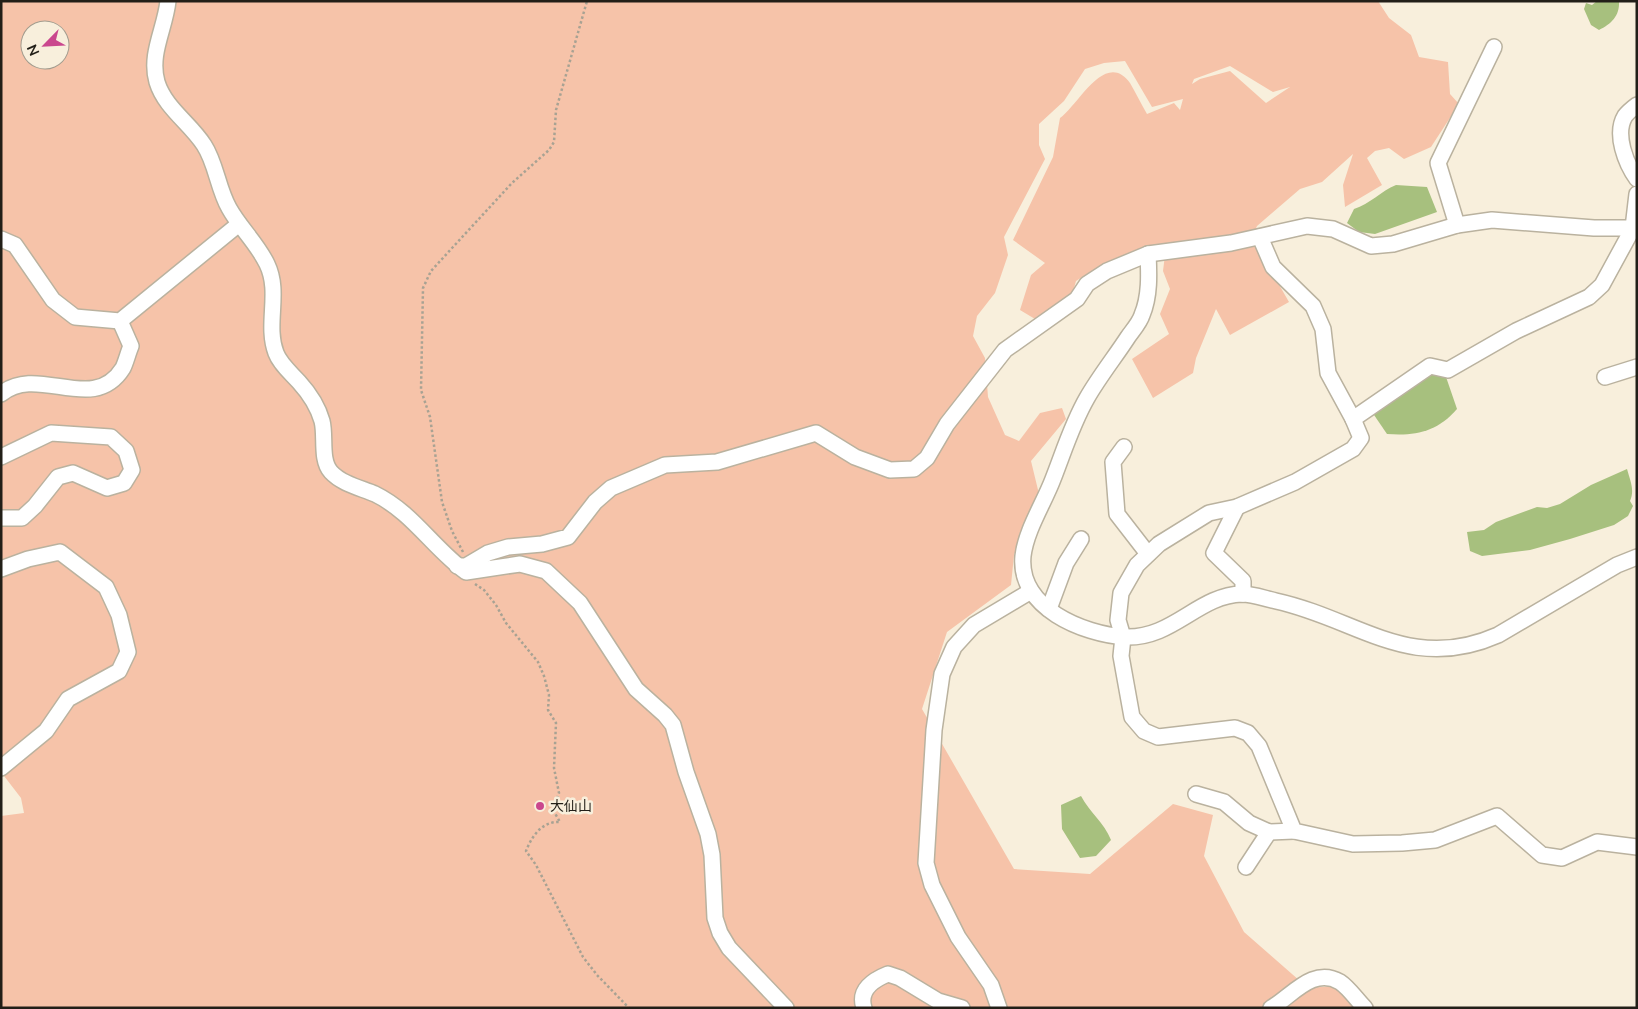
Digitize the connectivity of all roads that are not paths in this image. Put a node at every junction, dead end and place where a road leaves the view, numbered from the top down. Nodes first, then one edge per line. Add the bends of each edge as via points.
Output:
1 (168, 1) edge
2 (1494, 47) dead end
3 (1637, 105) edge
4 (1637, 179) edge
5 (1637, 194) edge
6 (239, 224) junction
7 (1457, 225) junction
8 (1636, 232) edge
9 (1260, 237) junction
10 (1, 238) edge
11 (1148, 254) junction
12 (120, 321) junction
13 (1637, 367) edge
14 (1605, 377) dead end
15 (1, 394) edge
16 (1354, 419) junction
17 (1124, 447) dead end
18 (1, 457) edge
19 (1237, 507) junction
20 (1, 518) edge
21 (1081, 540) dead end
22 (1148, 554) junction
23 (1637, 558) edge
24 (463, 568) junction
25 (1, 569) edge
26 (1031, 591) junction
27 (1243, 594) junction
28 (1049, 609) junction
29 (1123, 637) junction
30 (1, 768) edge
31 (1196, 794) dead end
32 (1294, 831) junction
33 (1269, 832) junction
34 (1637, 847) edge
35 (1246, 867) dead end
36 (786, 1008) edge
37 (864, 1008) edge
38 (962, 1008) edge
39 (999, 1008) edge
40 (1271, 1008) edge
41 (1365, 1008) edge

1 - 6 street via 155,52 154,70 158,84 163,97 206,147 220,189
2 - 7 street via 1438,163
3 - 4 street via 1625,116 1620,134 1630,170
5 - 8 street
6 - 12 street
6 - 24 street via 257,245 274,281 276,352 313,400 322,421 326,459 331,472 376,495 412,519
7 - 8 street via 1492,220
7 - 9 street via 1393,244 1371,246 1333,229 1307,226
8 - 16 street via 1602,285 1589,297 1516,331 1448,370 1430,366
9 - 11 street
9 - 16 street via 1274,266 1313,306 1323,329 1328,373
10 - 12 street via 15,245 53,300 75,317
11 - 24 street via 1107,271 1087,284 1077,299 1005,350 947,424 927,458 914,469 890,470 856,457 816,433 717,462 665,465 611,488 595,502 568,537 542,544 508,547 488,553
11 - 26 street via 1149,284 1142,315 1087,398 1068,435 1027,540 1024,572
12 - 15 street via 130,346 123,368 107,385 88,390 27,382
13 - 14 street
16 - 19 street via 1361,438 1353,448 1295,482
17 - 22 street via 1113,462 1117,514
18 - 20 street via 51,433 111,436 126,451 132,470 124,483 106,488 73,473 58,477 22,518
19 - 22 street via 1209,513
19 - 27 street via 1214,553 1243,581
21 - 28 street via 1066,563
22 - 29 street via 1137,565 1121,593 1118,620
23 - 27 street via 1617,565 1498,635 1450,649 1401,646 1295,606
24 - 36 street via 520,564 546,571 580,603 636,689 669,720 708,834 715,918 720,933 729,948
25 - 30 street via 60,552 106,587 119,615 128,652 118,671 68,699 46,730
26 - 28 street
26 - 39 street via 974,625 954,647 942,674 934,730 926,863 932,885 958,937 991,985
27 - 29 street via 1220,598 1159,632 1142,637
28 - 29 street via 1092,630
29 - 32 street via 1121,656 1132,717 1138,724 1158,737 1234,728 1248,733 1258,746
31 - 33 street via 1224,802 1249,823
32 - 33 street
32 - 34 street via 1353,844 1402,843 1435,840 1497,816 1542,855 1562,858 1597,842
33 - 35 street
37 - 38 street via 864,992 869,984 888,974 938,1001
40 - 41 street via 1306,981 1326,977 1341,983

